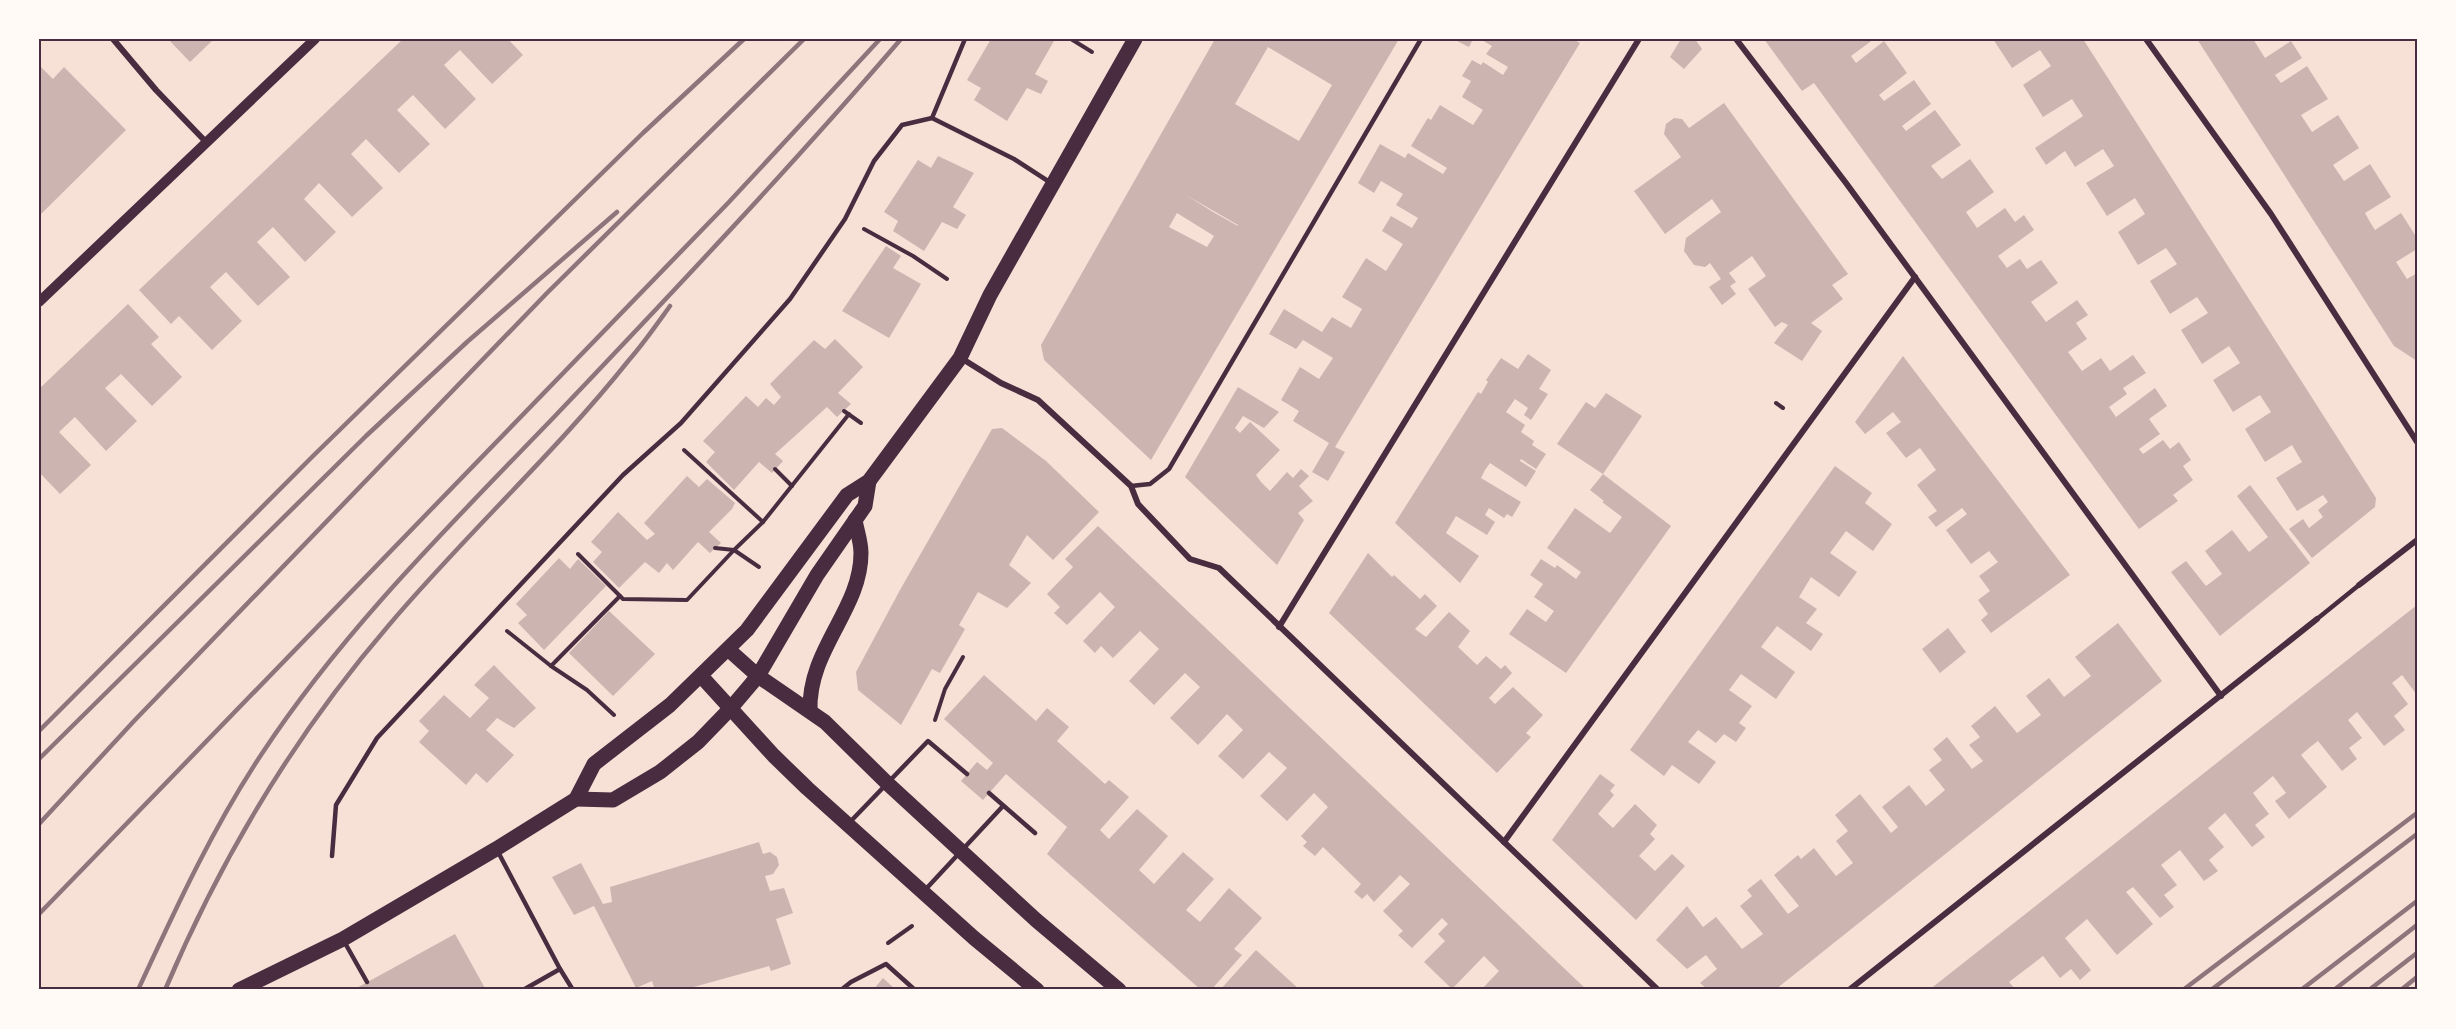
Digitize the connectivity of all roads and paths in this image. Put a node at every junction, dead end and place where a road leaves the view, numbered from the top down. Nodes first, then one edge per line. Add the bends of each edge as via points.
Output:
1 (113, 39) edge
2 (315, 39) edge
3 (965, 39) edge
4 (1071, 39) edge
5 (1135, 39) edge
6 (1421, 39) edge
7 (1639, 39) edge
8 (1736, 39) edge
9 (2146, 39) edge
10 (1092, 52) dead end
11 (932, 118) junction
12 (206, 142) junction
13 (1053, 184) junction
14 (845, 219) junction
15 (1915, 278) junction
16 (947, 279) dead end
17 (39, 302) edge
18 (960, 358) junction
19 (1776, 403) dead end
20 (1783, 408) dead end
21 (844, 411) dead end
22 (849, 414) junction
23 (861, 423) dead end
24 (668, 435) junction
25 (2417, 442) edge
26 (776, 469) dead end
27 (869, 481) junction
28 (792, 486) junction
29 (1131, 486) junction
30 (855, 520) junction
31 (763, 522) junction
32 (563, 539) junction
33 (2417, 540) edge
34 (715, 548) dead end
35 (734, 550) junction
36 (759, 567) dead end
37 (2359, 585) joint
38 (620, 596) junction
39 (490, 618) junction
40 (2317, 619) joint
41 (1279, 627) junction
42 (729, 650) junction
43 (963, 657) dead end
44 (551, 666) junction
45 (758, 676) junction
46 (702, 677) junction
47 (2221, 696) junction
48 (608, 709) dead end
49 (730, 709) junction
50 (810, 711) junction
51 (928, 741) junction
52 (967, 774) dead end
53 (887, 783) junction
54 (989, 793) dead end
55 (576, 799) junction
56 (1003, 806) junction
57 (848, 824) junction
58 (1035, 833) dead end
59 (1504, 842) junction
60 (496, 849) junction
61 (961, 852) junction
62 (332, 856) dead end
63 (923, 892) junction
64 (912, 926) dead end
65 (343, 939) junction
66 (889, 942) dead end
67 (560, 969) junction
68 (367, 982) dead end
69 (239, 990) edge
70 (523, 990) edge
71 (573, 990) edge
72 (841, 990) edge
73 (915, 990) edge
74 (1037, 990) edge
75 (1119, 990) edge
76 (1658, 990) edge
77 (1849, 990) edge

1 - 12 street
2 - 12 street
3 - 11 lane
4 - 10 path
5 - 13 main road
6 - 29 lane via 1168,469 1150,484
7 - 41 street
8 - 15 street
9 - 25 street via 2271,214
11 - 13 lane via 1014,159
11 - 14 lane via 902,124 874,161
12 - 17 street
13 - 18 main road via 990,295
14 - 16 path
14 - 24 lane via 790,299
15 - 47 street
15 - 59 street
18 - 27 main road
18 - 29 street via 1038,400
19 - 20 path
21 - 22 path
22 - 23 path
22 - 28 path
24 - 31 path
24 - 32 lane via 623,475
26 - 28 path
27 - 30 main road via 865,506
27 - 42 main road via 847,495
28 - 31 path
29 - 41 street via 1138,504 1190,559 1220,568
30 - 45 main road via 817,575
30 - 50 main road via 861,553 855,587 813,674
31 - 35 path
32 - 38 path
32 - 39 lane
33 - 37 street
34 - 35 path
35 - 36 path
35 - 38 path via 687,600
37 - 40 lane
38 - 44 path
39 - 44 path
39 - 62 lane via 377,738 336,805
40 - 47 street
41 - 59 street
42 - 45 main road
42 - 46 main road
43 - 51 path via 945,689
44 - 48 path
45 - 49 main road
45 - 50 main road
46 - 49 main road
46 - 55 main road via 594,764
47 - 77 street
49 - 55 main road via 698,742 660,772 613,800
49 - 57 main road via 790,772
50 - 53 main road
51 - 52 lane
51 - 53 lane
53 - 57 lane
53 - 61 main road
54 - 56 lane
55 - 60 main road
56 - 58 lane
56 - 61 lane
57 - 63 main road
59 - 76 street
60 - 65 main road
60 - 67 lane
61 - 63 lane
61 - 75 main road
63 - 74 main road
64 - 66 path
65 - 68 lane
65 - 69 main road
67 - 70 lane
67 - 71 lane
72 - 73 lane via 886,964

